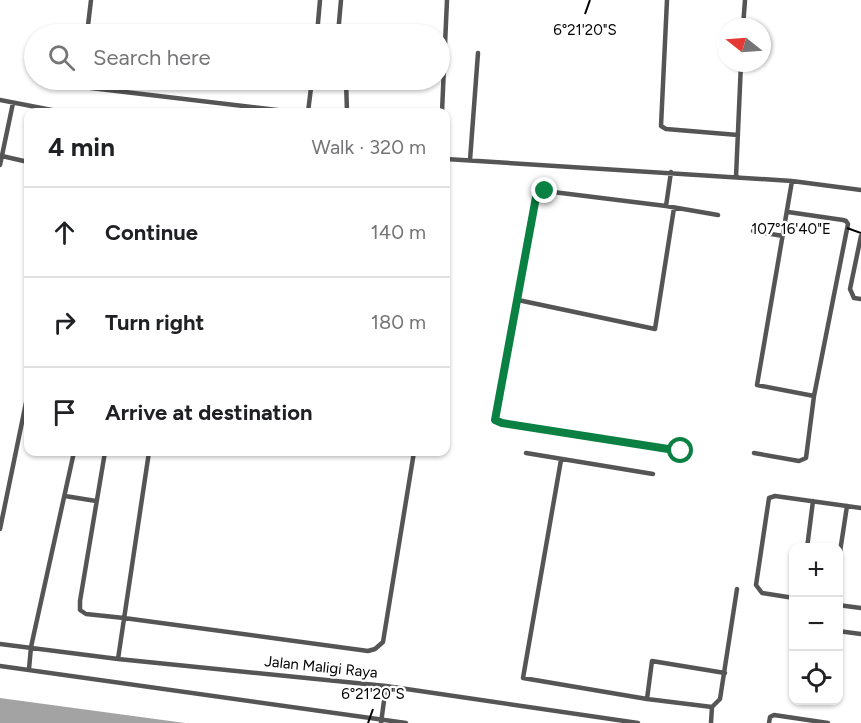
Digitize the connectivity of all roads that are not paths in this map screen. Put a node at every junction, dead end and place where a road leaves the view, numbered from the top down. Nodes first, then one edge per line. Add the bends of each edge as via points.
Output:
1 (91, 0) edge
2 (320, 0) edge
3 (341, 0) edge
4 (447, 0) edge
5 (667, 0) edge
6 (745, 0) edge
7 (744, 18) edge
8 (88, 24) edge
9 (317, 24) edge
10 (339, 24) edge
11 (446, 24) edge
12 (478, 53) dead end
13 (741, 72) edge
14 (112, 90) edge
15 (311, 90) edge
16 (346, 90) edge
17 (443, 90) edge
18 (0, 100) edge
19 (14, 103) junction
20 (41, 108) edge
21 (239, 108) edge
22 (308, 108) edge
23 (347, 108) edge
24 (442, 108) edge
25 (738, 135) junction
26 (1, 155) edge
27 (450, 159) edge
28 (470, 160) junction
29 (24, 161) edge
30 (0, 165) edge
31 (671, 172) junction
32 (736, 177) junction
33 (792, 181) junction
34 (861, 190) edge
35 (666, 207) junction
36 (674, 208) junction
37 (788, 212) junction
38 (718, 215) dead end
39 (753, 231) dead end
40 (783, 236) junction
41 (861, 236) edge
42 (518, 300) junction
43 (861, 300) edge
44 (814, 396) junction
45 (24, 412) edge
46 (681, 451) dead end
47 (525, 453) dead end
48 (754, 453) dead end
49 (73, 456) edge
50 (104, 456) edge
51 (148, 456) edge
52 (413, 456) edge
53 (561, 460) junction
54 (653, 474) dead end
55 (65, 496) junction
56 (96, 501) junction
57 (813, 501) junction
58 (847, 506) junction
59 (861, 508) edge
60 (0, 529) edge
61 (808, 543) edge
62 (841, 543) edge
63 (737, 589) dead end
64 (789, 597) edge
65 (843, 606) edge
66 (861, 608) edge
67 (124, 618) junction
68 (843, 632) edge
69 (861, 634) edge
70 (0, 644) edge
71 (32, 647) junction
72 (118, 659) junction
73 (0, 666) edge
74 (29, 669) junction
75 (725, 673) junction
76 (386, 686) junction
77 (647, 699) junction
78 (712, 707) junction
79 (382, 721) edge
80 (406, 723) edge
81 (638, 723) edge
82 (711, 723) edge
83 (769, 723) edge
84 (828, 723) edge

1 - 8 lane
2 - 9 lane
3 - 10 lane
4 - 11 lane
5 - 25 lane via 661,126
6 - 7 lane
12 - 28 lane
13 - 25 lane
14 - 21 lane
15 - 22 lane
16 - 23 lane
17 - 24 lane
18 - 19 lane
19 - 20 lane
19 - 26 lane
25 - 32 lane
26 - 29 lane
26 - 30 lane
27 - 28 lane
28 - 31 lane
31 - 32 lane
31 - 35 lane
32 - 33 lane
33 - 34 lane
33 - 37 lane
35 - 36 lane
35 - 42 lane via 540,191
36 - 38 lane
36 - 42 lane via 655,329
37 - 40 lane
37 - 44 lane via 848,224
39 - 40 lane
40 - 44 lane via 757,386
41 - 43 lane via 849,289 854,298
42 - 46 lane via 495,420
44 - 48 lane via 806,458
45 - 60 lane
47 - 53 lane
49 - 55 lane
50 - 56 lane
51 - 67 lane
52 - 67 lane via 383,642 375,650
53 - 54 lane
53 - 77 lane via 523,678
55 - 56 lane
55 - 71 lane
56 - 67 lane via 80,610
57 - 58 lane
57 - 61 lane
57 - 64 lane via 769,498 756,585 762,593
58 - 59 lane
58 - 62 lane
63 - 75 lane
65 - 66 lane
67 - 72 lane
68 - 69 lane
70 - 71 lane, Jalan Maligi Raya
71 - 72 lane, Jalan Maligi Raya
71 - 74 lane
72 - 76 lane, Jalan Maligi Raya
73 - 74 lane
74 - 79 lane
75 - 77 lane via 652,662
75 - 78 lane via 720,699
76 - 79 lane
76 - 81 lane, Jalan Maligi Raya
77 - 78 lane
78 - 82 lane
79 - 80 lane
83 - 84 lane via 774,715

